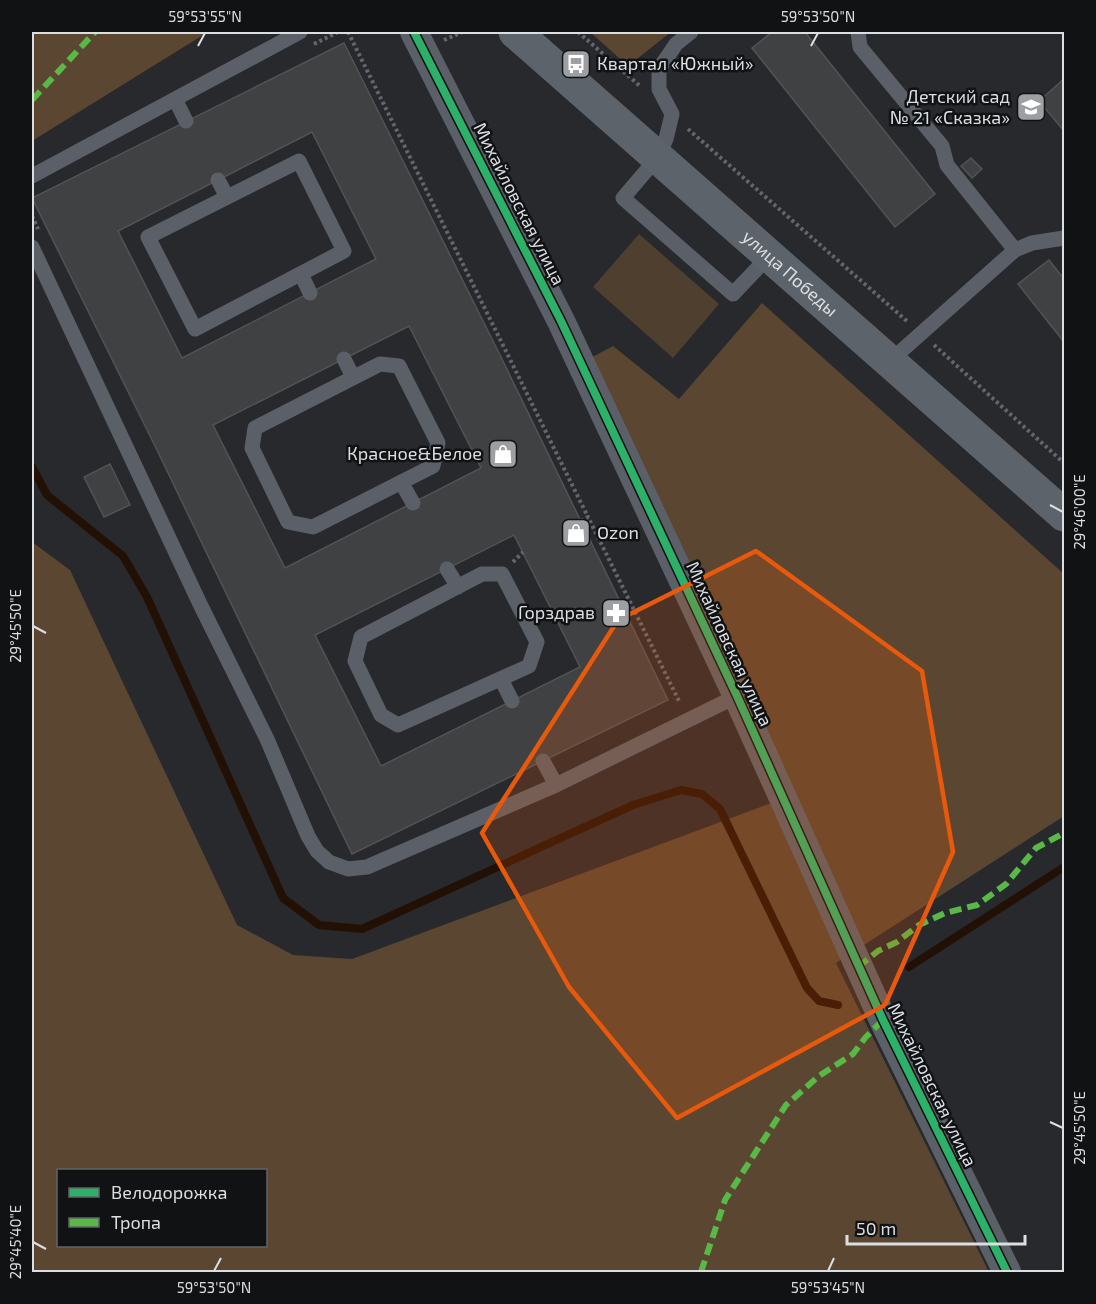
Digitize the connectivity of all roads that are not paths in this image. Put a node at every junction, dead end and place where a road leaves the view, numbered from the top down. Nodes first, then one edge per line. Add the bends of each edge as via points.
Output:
1 (300, 32) edge
2 (414, 32) edge
3 (515, 32) edge
4 (691, 32) edge
5 (858, 32) edge
6 (175, 99) junction
7 (186, 121) dead end
8 (658, 157) junction
9 (32, 176) edge
10 (218, 180) dead end
11 (227, 196) junction
12 (1065, 238) edge
13 (32, 247) edge
14 (1015, 250) junction
15 (770, 255) junction
16 (301, 274) junction
17 (310, 293) dead end
18 (344, 359) dead end
19 (890, 361) junction
20 (353, 377) junction
21 (401, 482) junction
22 (413, 503) dead end
23 (1065, 515) edge
24 (447, 569) dead end
25 (458, 587) junction
26 (501, 679) junction
27 (737, 696) junction
28 (512, 701) dead end
29 (543, 761) dead end
30 (556, 786) junction
31 (1007, 1272) edge

1 - 6 lane
2 - 27 street, Михайловская улица via 561,321
3 - 8 main road, улица Победы
4 - 8 lane via 676,44 658,69 659,89 672,114
5 - 14 lane via 860,47 942,146 947,165
6 - 7 lane
6 - 9 lane
8 - 15 main road, улица Победы
8 - 15 lane via 623,198 733,294
10 - 11 lane
11 - 16 lane via 299,161 344,250
11 - 16 lane via 148,237 195,329
12 - 14 lane
13 - 30 lane via 317,851 329,862 348,869 367,867
14 - 19 lane
15 - 19 main road, улица Победы
16 - 17 lane
18 - 20 lane
19 - 23 main road, улица Победы
20 - 21 lane via 380,364 399,366 438,443 433,466
20 - 21 lane via 255,428 252,448 288,522 313,527
21 - 22 lane
24 - 25 lane
25 - 26 lane via 482,574 502,574 537,642 529,666
25 - 26 lane via 361,637 355,661 367,688 381,715 398,725
26 - 28 lane
27 - 30 lane
27 - 31 street, Михайловская улица via 883,1020
29 - 30 lane

